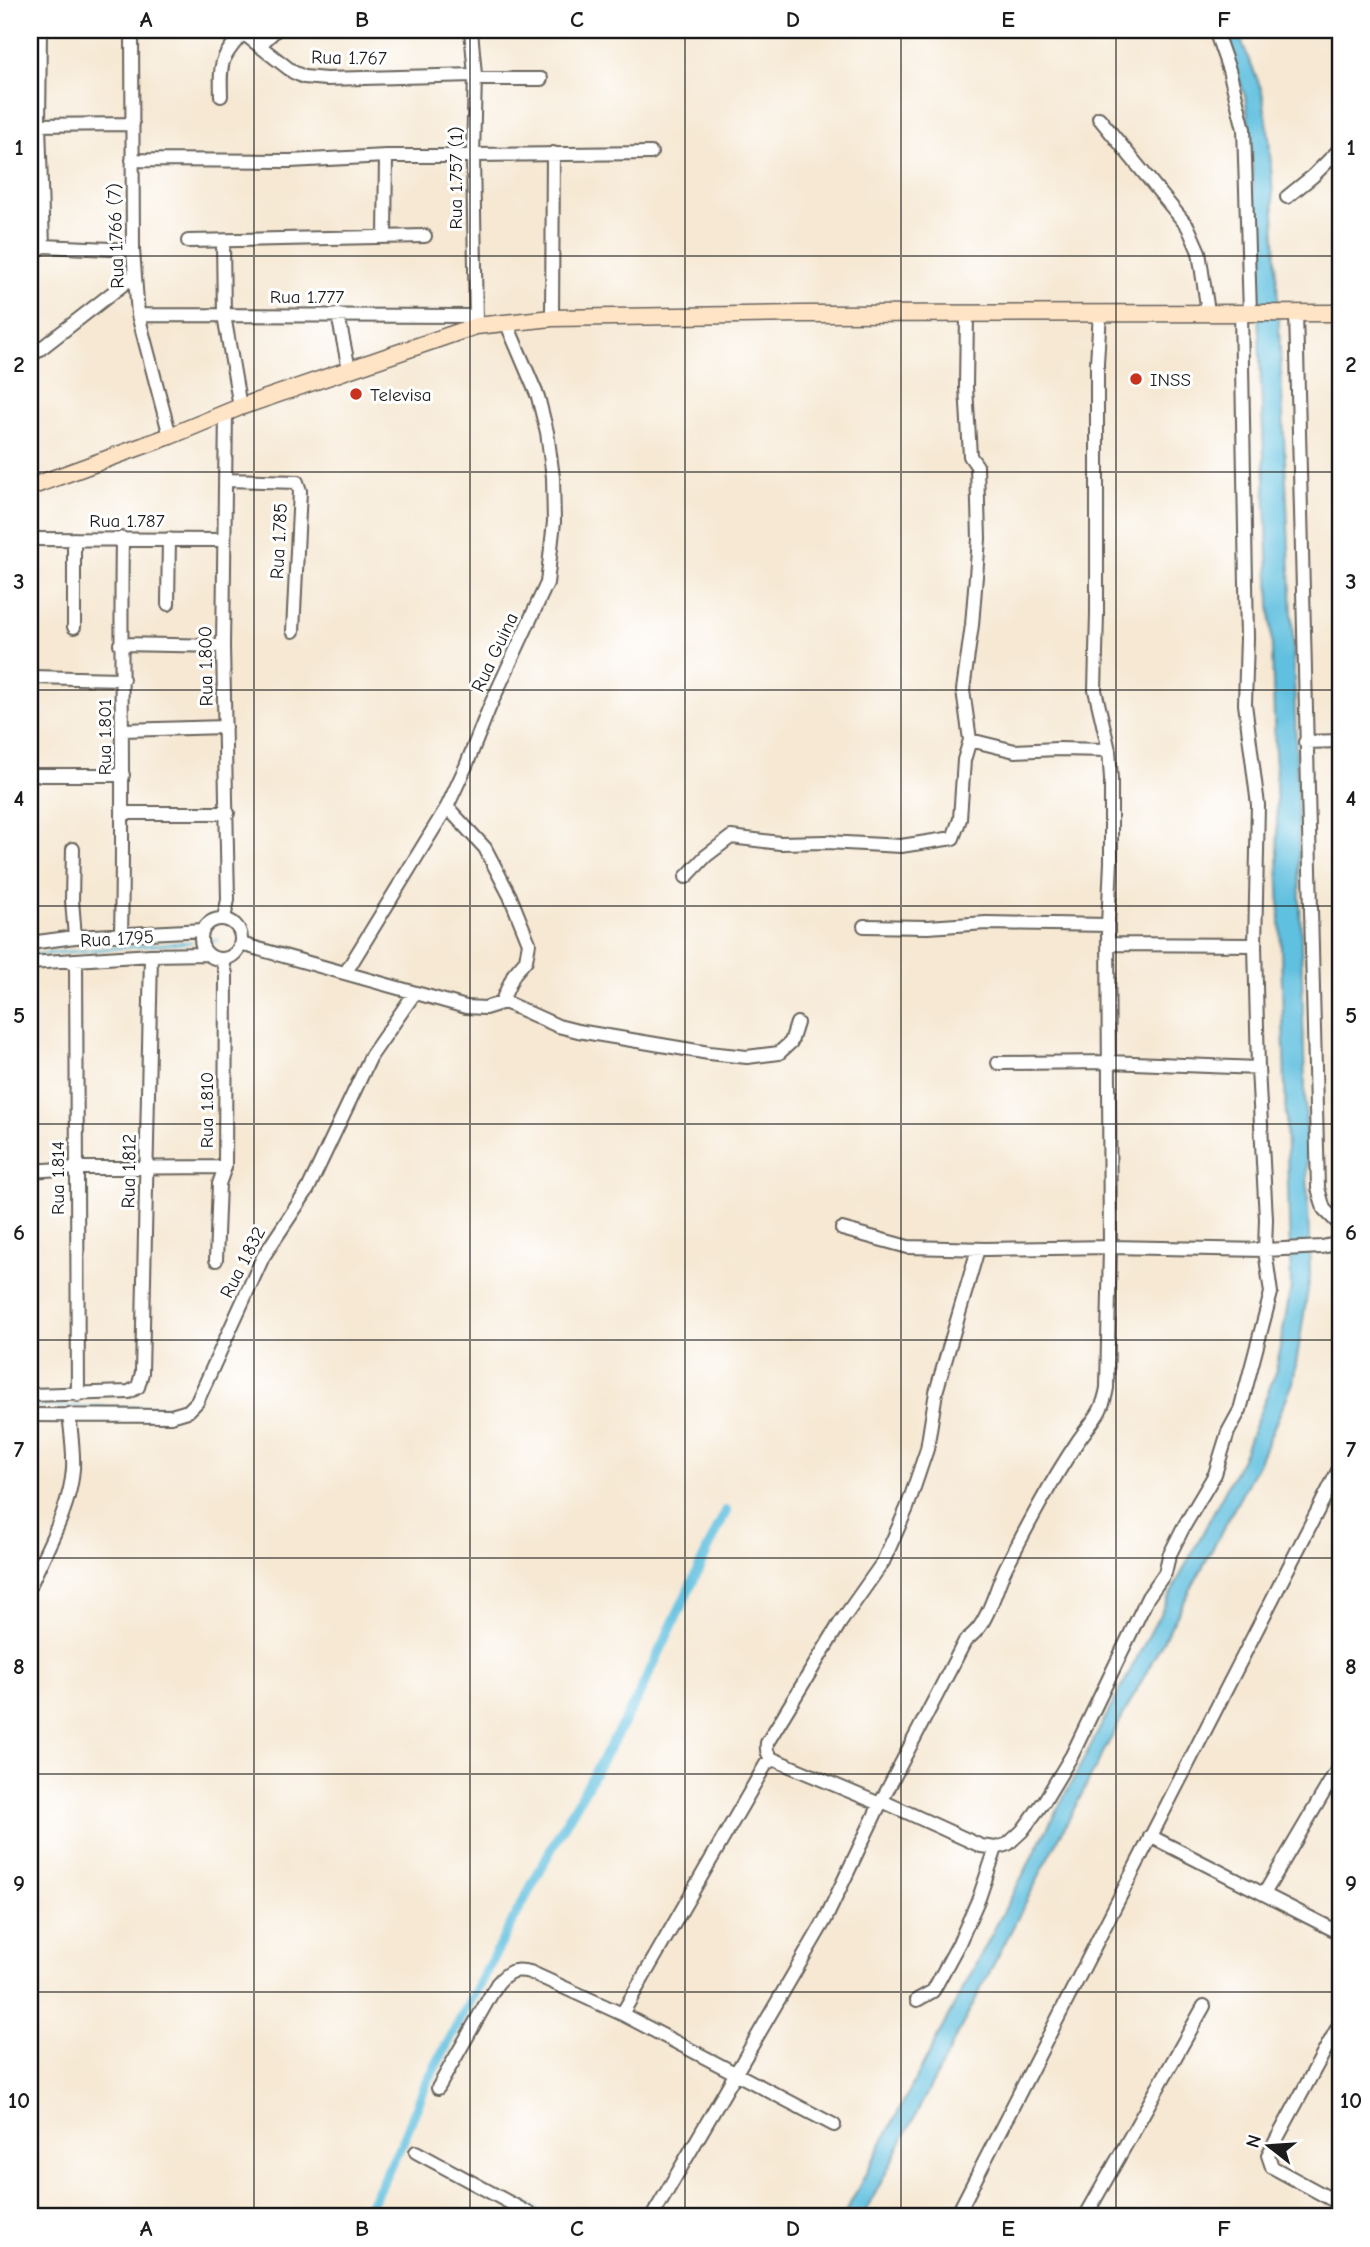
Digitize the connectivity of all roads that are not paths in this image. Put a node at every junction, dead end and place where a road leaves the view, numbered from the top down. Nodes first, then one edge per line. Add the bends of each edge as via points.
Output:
1 (40, 30) edge
2 (132, 30) edge
3 (276, 30) edge
4 (471, 30) edge
5 (1215, 30) edge
6 (241, 32) edge
7 (259, 46) junction
8 (475, 77) junction
9 (541, 79) dead end
10 (221, 96) dead end
11 (1099, 117) dead end
12 (133, 124) junction
13 (35, 125) edge
14 (1340, 149) edge
15 (651, 152) dead end
16 (553, 153) junction
17 (386, 156) junction
18 (473, 157) junction
19 (132, 160) junction
20 (36, 195) edge
21 (1287, 197) dead end
22 (385, 236) junction
23 (425, 236) dead end
24 (188, 241) dead end
25 (223, 242) junction
26 (43, 246) junction
27 (133, 250) junction
28 (30, 257) edge
29 (134, 276) junction
30 (1208, 312) junction
31 (1249, 312) junction
32 (1293, 312) junction
33 (1100, 313) junction
34 (1340, 313) edge
35 (968, 314) junction
36 (138, 315) junction
37 (224, 315) junction
38 (338, 315) junction
39 (552, 318) junction
40 (476, 321) junction
41 (506, 323) junction
42 (30, 357) edge
43 (349, 369) junction
44 (233, 410) junction
45 (170, 436) junction
46 (225, 480) junction
47 (30, 486) edge
48 (122, 538) junction
49 (30, 539) edge
50 (74, 539) junction
51 (169, 539) junction
52 (224, 540) junction
53 (168, 604) dead end
54 (74, 627) dead end
55 (293, 631) dead end
56 (120, 644) junction
57 (223, 646) junction
58 (30, 677) edge
59 (123, 679) junction
60 (225, 727) junction
61 (123, 730) junction
62 (970, 740) junction
63 (1340, 741) edge
64 (1306, 742) junction
65 (1109, 750) junction
66 (30, 775) edge
67 (123, 775) junction
68 (447, 807) junction
69 (124, 813) junction
70 (228, 813) junction
71 (73, 849) dead end
72 (686, 877) dead end
73 (224, 918) junction
74 (1108, 925) junction
75 (864, 926) dead end
76 (203, 930) junction
77 (121, 935) junction
78 (75, 937) junction
79 (30, 943) edge
80 (241, 944) junction
81 (1108, 944) junction
82 (1255, 945) junction
83 (207, 954) junction
84 (151, 955) junction
85 (76, 960) junction
86 (222, 960) junction
87 (30, 963) edge
88 (346, 972) junction
89 (414, 994) junction
90 (501, 1003) junction
91 (797, 1023) dead end
92 (1109, 1062) junction
93 (998, 1063) dead end
94 (1258, 1068) junction
95 (225, 1167) junction
96 (76, 1168) junction
97 (147, 1168) junction
98 (30, 1171) edge
99 (1340, 1225) edge
100 (842, 1229) dead end
101 (1340, 1243) edge
102 (1110, 1247) junction
103 (978, 1249) junction
104 (1265, 1250) junction
105 (216, 1260) dead end
106 (30, 1395) edge
107 (78, 1395) junction
108 (69, 1414) junction
109 (30, 1415) edge
110 (1340, 1467) edge
111 (30, 1586) edge
112 (773, 1759) junction
113 (1340, 1765) edge
114 (881, 1803) junction
115 (1150, 1836) junction
116 (996, 1848) junction
117 (1264, 1895) junction
118 (1340, 1933) edge
119 (917, 2000) dead end
120 (1204, 2006) dead end
121 (622, 2014) junction
122 (1340, 2023) edge
123 (736, 2074) junction
124 (438, 2088) dead end
125 (834, 2125) dead end
126 (416, 2152) dead end
127 (1340, 2204) edge
128 (536, 2217) edge
129 (652, 2217) edge
130 (956, 2217) edge
131 (1085, 2217) edge

1 - 13 street
2 - 12 street, Rua 1.766 (7)
3 - 7 street
4 - 8 street, Rua 1.757 (1)
5 - 31 street via 1244,129
6 - 7 street, Rua 1.767
6 - 10 street via 223,57
7 - 8 street, Rua 1.767 via 304,77
8 - 9 street, Rua 1.767
8 - 18 street, Rua 1.757 (1)
11 - 30 street via 1188,227 1199,253
12 - 13 street
12 - 19 street, Rua 1.766 (7)
13 - 20 street
14 - 21 street
15 - 16 street
16 - 18 street
16 - 39 street
17 - 18 street
17 - 19 street
17 - 22 street
18 - 40 street, Rua 1.757 (1)
19 - 27 street, Rua 1.766 (7)
20 - 26 street
22 - 23 street
22 - 25 street
24 - 25 street
25 - 37 street, Rua 1.800
26 - 27 street
26 - 28 street
27 - 29 street, Rua 1.766 (7)
29 - 36 street, Rua 1.766 (7)
29 - 42 street
30 - 31 street
30 - 33 street
31 - 32 street
31 - 82 street via 1245,704 1258,805
32 - 34 street
32 - 64 street
33 - 35 street
33 - 65 street via 1095,690
35 - 39 street
35 - 62 street via 966,387 970,456 978,466 979,539 963,690
36 - 37 street, Rua 1.777
36 - 45 street, Rua 1.766 (7)
37 - 38 street, Rua 1.777
37 - 44 street, Rua 1.800
38 - 40 street, Rua 1.777
38 - 43 street
39 - 41 street
40 - 41 street
40 - 43 street
41 - 68 street, Rua Guina via 538,397 547,432 554,522 550,568
43 - 44 street
44 - 45 street
44 - 46 street, Rua 1.800
45 - 47 street
46 - 52 street, Rua 1.800
46 - 55 street, Rua 1.785 via 297,482
48 - 50 street, Rua 1.787
48 - 51 street, Rua 1.787
48 - 56 street, Rua 1.801
49 - 50 street, Rua 1.787
50 - 54 street
51 - 52 street, Rua 1.787
51 - 53 street
52 - 57 street, Rua 1.800
56 - 57 street
56 - 59 street, Rua 1.801
57 - 60 street, Rua 1.800
58 - 59 street
59 - 61 street, Rua 1.801
60 - 61 street
60 - 70 street, Rua 1.800
61 - 67 street, Rua 1.801
62 - 65 street via 1015,751
62 - 72 street via 960,819 953,838 901,846 731,837
63 - 64 street
64 - 99 street via 1318,1188 1324,1209
65 - 74 street
66 - 67 street
67 - 69 street, Rua 1.801
68 - 88 street, Rua Guina
68 - 90 street via 485,848 528,943 526,960
69 - 70 street
69 - 77 street, Rua 1.801
70 - 73 street, Rua 1.800 via 229,900
71 - 78 street
73 - 76 street via 208,923
73 - 80 street via 240,930
74 - 75 street
74 - 81 street
76 - 77 street
76 - 83 street via 202,947
77 - 78 street
78 - 79 street
80 - 86 street via 237,952
80 - 88 street
81 - 82 street
81 - 92 street
82 - 94 street
83 - 84 street, Rua 1795
83 - 86 street
84 - 85 street, Rua 1795
84 - 97 street, Rua 1.812
85 - 87 street, Rua 1795
85 - 96 street, Rua 1.814
86 - 95 street, Rua 1.810 via 226,974
88 - 89 street
89 - 90 street via 477,1008
89 - 108 street, Rua 1.832 via 371,1056 308,1189 263,1257 197,1402 188,1411 171,1416
90 - 91 street via 579,1031 747,1057 779,1053 790,1042
92 - 93 street
92 - 94 street
92 - 102 street
94 - 104 street
95 - 97 street
95 - 105 street, Rua 1.810 via 219,1184
96 - 97 street
96 - 98 street
96 - 107 street, Rua 1.814
97 - 107 street, Rua 1.812 via 138,1387 129,1392
100 - 103 street via 908,1247
101 - 104 street
102 - 103 street
102 - 104 street
102 - 114 street via 1107,1388 1100,1414 1060,1468 1030,1520 980,1626 965,1642
103 - 112 street via 936,1392 927,1449 907,1508 883,1562 767,1743
104 - 116 street via 1271,1293 1240,1410 1215,1474 1183,1528 1165,1573 1148,1597 1072,1755 1022,1831
106 - 107 street
108 - 109 street, Rua 1.832
108 - 111 street via 74,1465 71,1484
110 - 115 street
112 - 114 street
112 - 121 street via 766,1763
113 - 117 street
114 - 116 street via 964,1840
114 - 123 street via 825,1920
115 - 117 street
115 - 130 street
116 - 119 street via 959,1943 933,1991
117 - 118 street
120 - 131 street
121 - 123 street
121 - 124 street via 530,1972 508,1972
122 - 127 street via 1268,2155 1272,2167
123 - 125 street
123 - 129 street
126 - 128 street

